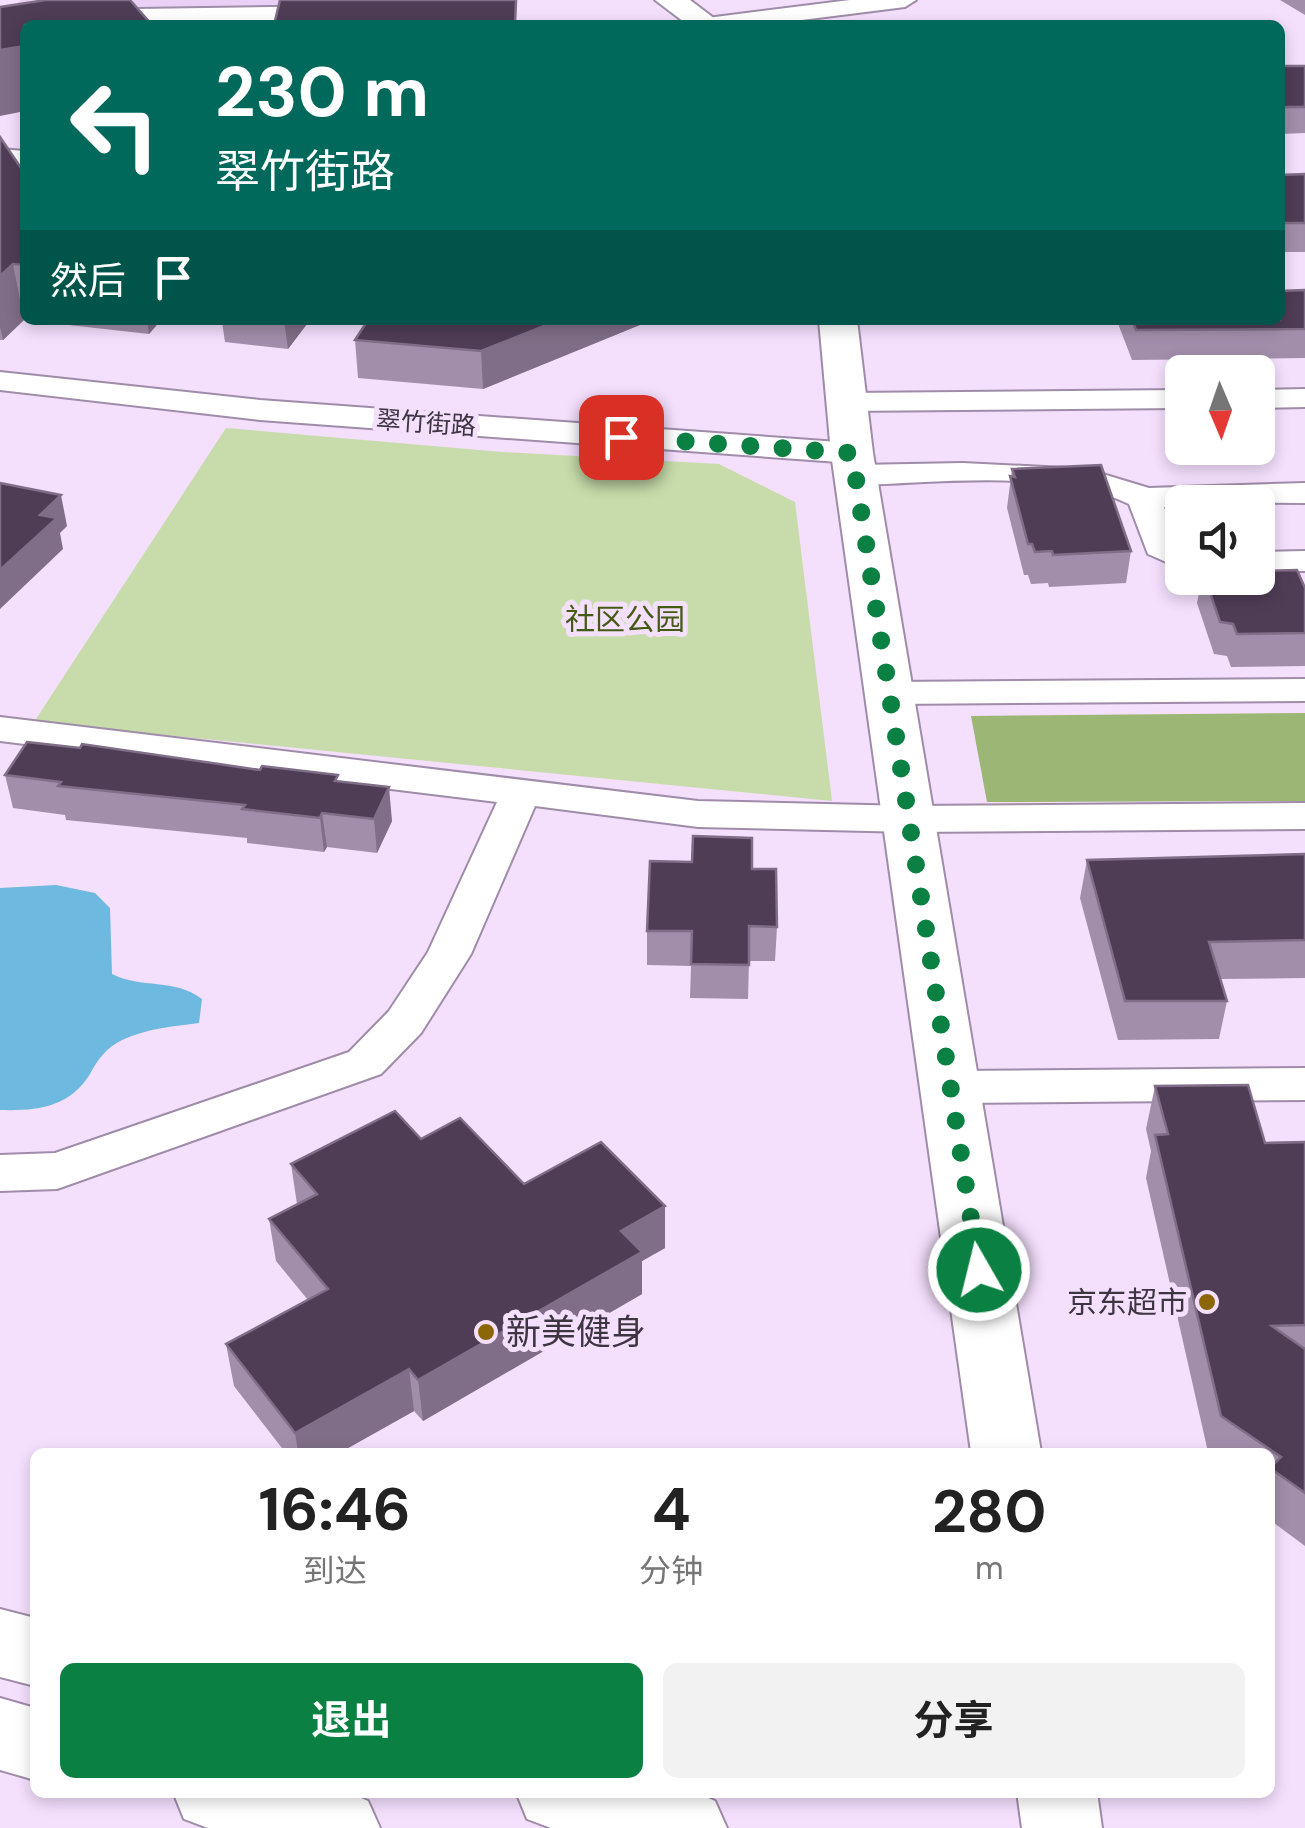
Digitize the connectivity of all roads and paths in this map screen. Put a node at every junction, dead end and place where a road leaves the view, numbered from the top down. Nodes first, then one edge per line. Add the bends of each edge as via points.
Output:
1 (390, 0) edge
2 (670, 0) edge
3 (905, 0) edge
4 (0, 18) edge
5 (700, 20) edge
6 (747, 20) edge
7 (839, 325) edge
8 (0, 381) edge
9 (1275, 398) edge
10 (1305, 398) edge
11 (1165, 401) edge
12 (852, 443) junction
13 (1305, 493) edge
14 (1144, 498) junction
15 (1165, 550) edge
16 (1275, 562) edge
17 (1305, 562) edge
18 (1305, 690) edge
19 (891, 693) junction
20 (0, 729) edge
21 (520, 794) junction
22 (1305, 816) edge
23 (910, 819) junction
24 (1305, 1084) edge
25 (952, 1087) junction
26 (0, 1173) edge
27 (1005, 1448) edge
28 (0, 1643) edge
29 (30, 1651) edge
30 (0, 1734) edge
31 (30, 1743) edge
32 (233, 1798) edge
33 (578, 1798) edge
34 (1057, 1798) edge
35 (340, 1828) edge
36 (687, 1828) edge
37 (1062, 1828) edge

1 - 4 street via 334,14
2 - 5 main road
3 - 6 street
7 - 12 main road
8 - 12 street, 翠竹街路 via 260,410
9 - 10 street
11 - 12 street
12 - 14 street via 1082,476
12 - 19 main road
13 - 14 street
14 - 15 street
16 - 17 street
18 - 19 street
19 - 23 main road
20 - 21 street
21 - 23 street via 698,814
21 - 26 street via 449,954 405,1022 365,1063 57,1172
22 - 23 street
23 - 25 main road
24 - 25 street
25 - 27 main road
28 - 29 main road
30 - 31 main road
32 - 35 main road
33 - 36 main road
34 - 37 main road

